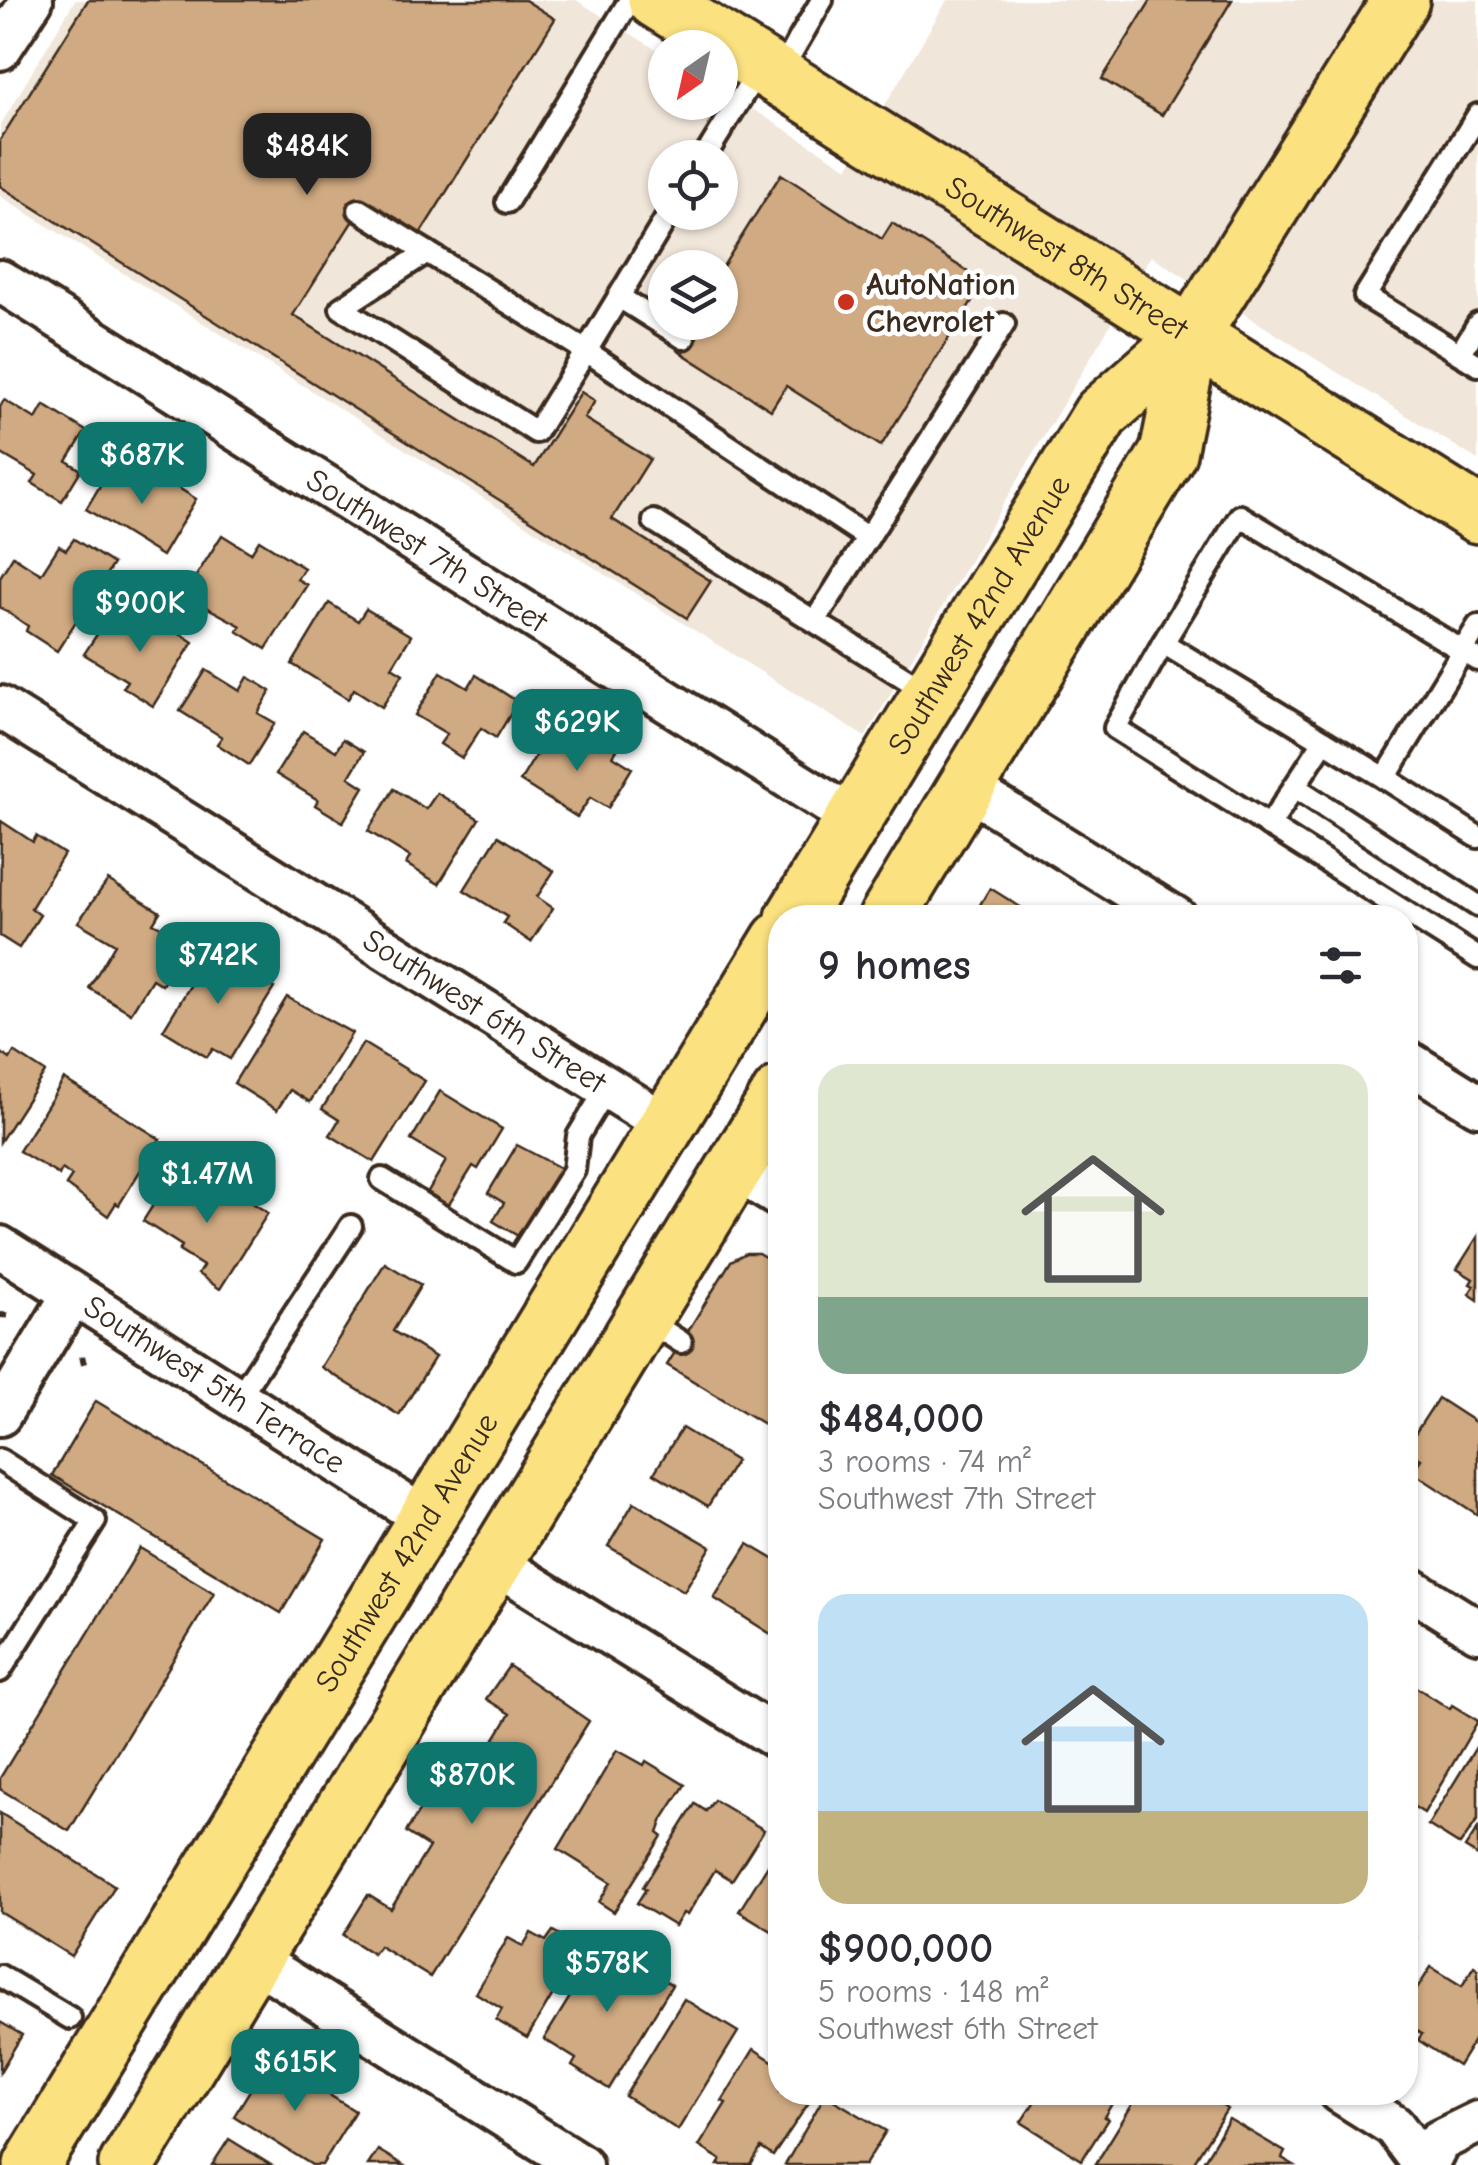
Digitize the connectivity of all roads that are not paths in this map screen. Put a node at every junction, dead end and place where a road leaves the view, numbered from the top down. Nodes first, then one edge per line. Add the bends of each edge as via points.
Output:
1 (32, 0) edge
2 (630, 0) edge
3 (656, 0) edge
4 (822, 0) edge
5 (1401, 0) edge
6 (0, 49) edge
7 (770, 70) junction
8 (1478, 116) edge
9 (718, 140) edge
10 (507, 202) dead end
11 (359, 210) dead end
12 (659, 230) edge
13 (427, 252) junction
14 (0, 281) edge
15 (619, 297) junction
16 (648, 315) edge
17 (1004, 324) dead end
18 (1478, 324) edge
19 (1192, 334) junction
20 (586, 352) junction
21 (1469, 359) edge
22 (1478, 515) edge
23 (654, 521) dead end
24 (868, 538) junction
25 (814, 621) junction
26 (1478, 626) edge
27 (1163, 643) junction
28 (1471, 655) edge
29 (931, 694) junction
30 (0, 707) edge
31 (1324, 742) junction
32 (1385, 778) junction
33 (1295, 786) junction
34 (966, 787) junction
35 (854, 819) junction
36 (1269, 826) junction
37 (1478, 837) edge
38 (802, 905) edge
39 (895, 905) edge
40 (1155, 905) edge
41 (1394, 905) edge
42 (1478, 906) edge
43 (1418, 920) edge
44 (1478, 958) edge
45 (768, 960) edge
46 (1418, 1068) edge
47 (607, 1088) junction
48 (1478, 1105) edge
49 (768, 1114) edge
50 (667, 1125) junction
51 (734, 1169) junction
52 (382, 1179) dead end
53 (768, 1190) edge
54 (351, 1226) dead end
55 (0, 1248) edge
56 (73, 1294) junction
57 (237, 1400) junction
58 (0, 1415) edge
59 (0, 1460) edge
60 (428, 1520) junction
61 (494, 1562) junction
62 (1418, 1594) edge
63 (372, 1610) junction
64 (1478, 1631) edge
65 (0, 1671) edge
66 (768, 1733) edge
67 (253, 1959) junction
68 (0, 1976) edge
69 (70, 2018) dead end
70 (1361, 2105) edge
71 (1454, 2141) edge
72 (32, 2165) edge
73 (127, 2165) edge
74 (581, 2165) edge

1 - 6 street
2 - 10 lane
3 - 7 main road, Southwest 8th Street
4 - 7 lane
5 - 19 main road, Southwest 42nd Avenue
7 - 9 lane
7 - 19 main road, Southwest 8th Street
8 - 21 lane via 1365,296
11 - 13 lane
12 - 15 lane
13 - 20 lane
13 - 20 lane via 340,308 536,432
14 - 35 street, Southwest 7th Street
15 - 16 lane
15 - 20 lane
17 - 24 lane
18 - 21 lane
19 - 22 main road, Southwest 8th Street
19 - 29 main road, Southwest 42nd Avenue via 1102,414
19 - 34 main road, Southwest 42nd Avenue via 1168,454
20 - 24 lane
23 - 25 lane
24 - 25 lane
25 - 29 lane
26 - 28 lane
27 - 28 lane via 1240,516
27 - 31 lane
27 - 36 lane via 1115,728
28 - 32 lane
29 - 35 main road, Southwest 42nd Avenue
30 - 47 street, Southwest 6th Street
31 - 32 lane
31 - 33 lane
32 - 37 lane
33 - 36 lane
33 - 42 lane
34 - 39 main road, Southwest 42nd Avenue
34 - 40 street
35 - 38 main road, Southwest 42nd Avenue
36 - 41 lane
43 - 44 lane
45 - 50 main road, Southwest 42nd Avenue
46 - 48 street
47 - 50 street, Southwest 6th Street
47 - 52 lane via 578,1136 574,1170 516,1262
49 - 51 main road
50 - 60 main road, Southwest 42nd Avenue
51 - 53 street
51 - 61 main road via 662,1330
54 - 57 lane
55 - 56 street, Southwest 5th Terrace
56 - 57 street, Southwest 5th Terrace
56 - 58 street
57 - 60 street, Southwest 5th Terrace
59 - 65 lane via 95,1521
60 - 63 main road, Southwest 42nd Avenue
61 - 63 main road via 459,1560
61 - 66 street
61 - 67 main road
62 - 64 street
63 - 72 main road, Southwest 42nd Avenue
67 - 73 main road
67 - 74 street
68 - 69 lane
70 - 71 street via 1394,2126

